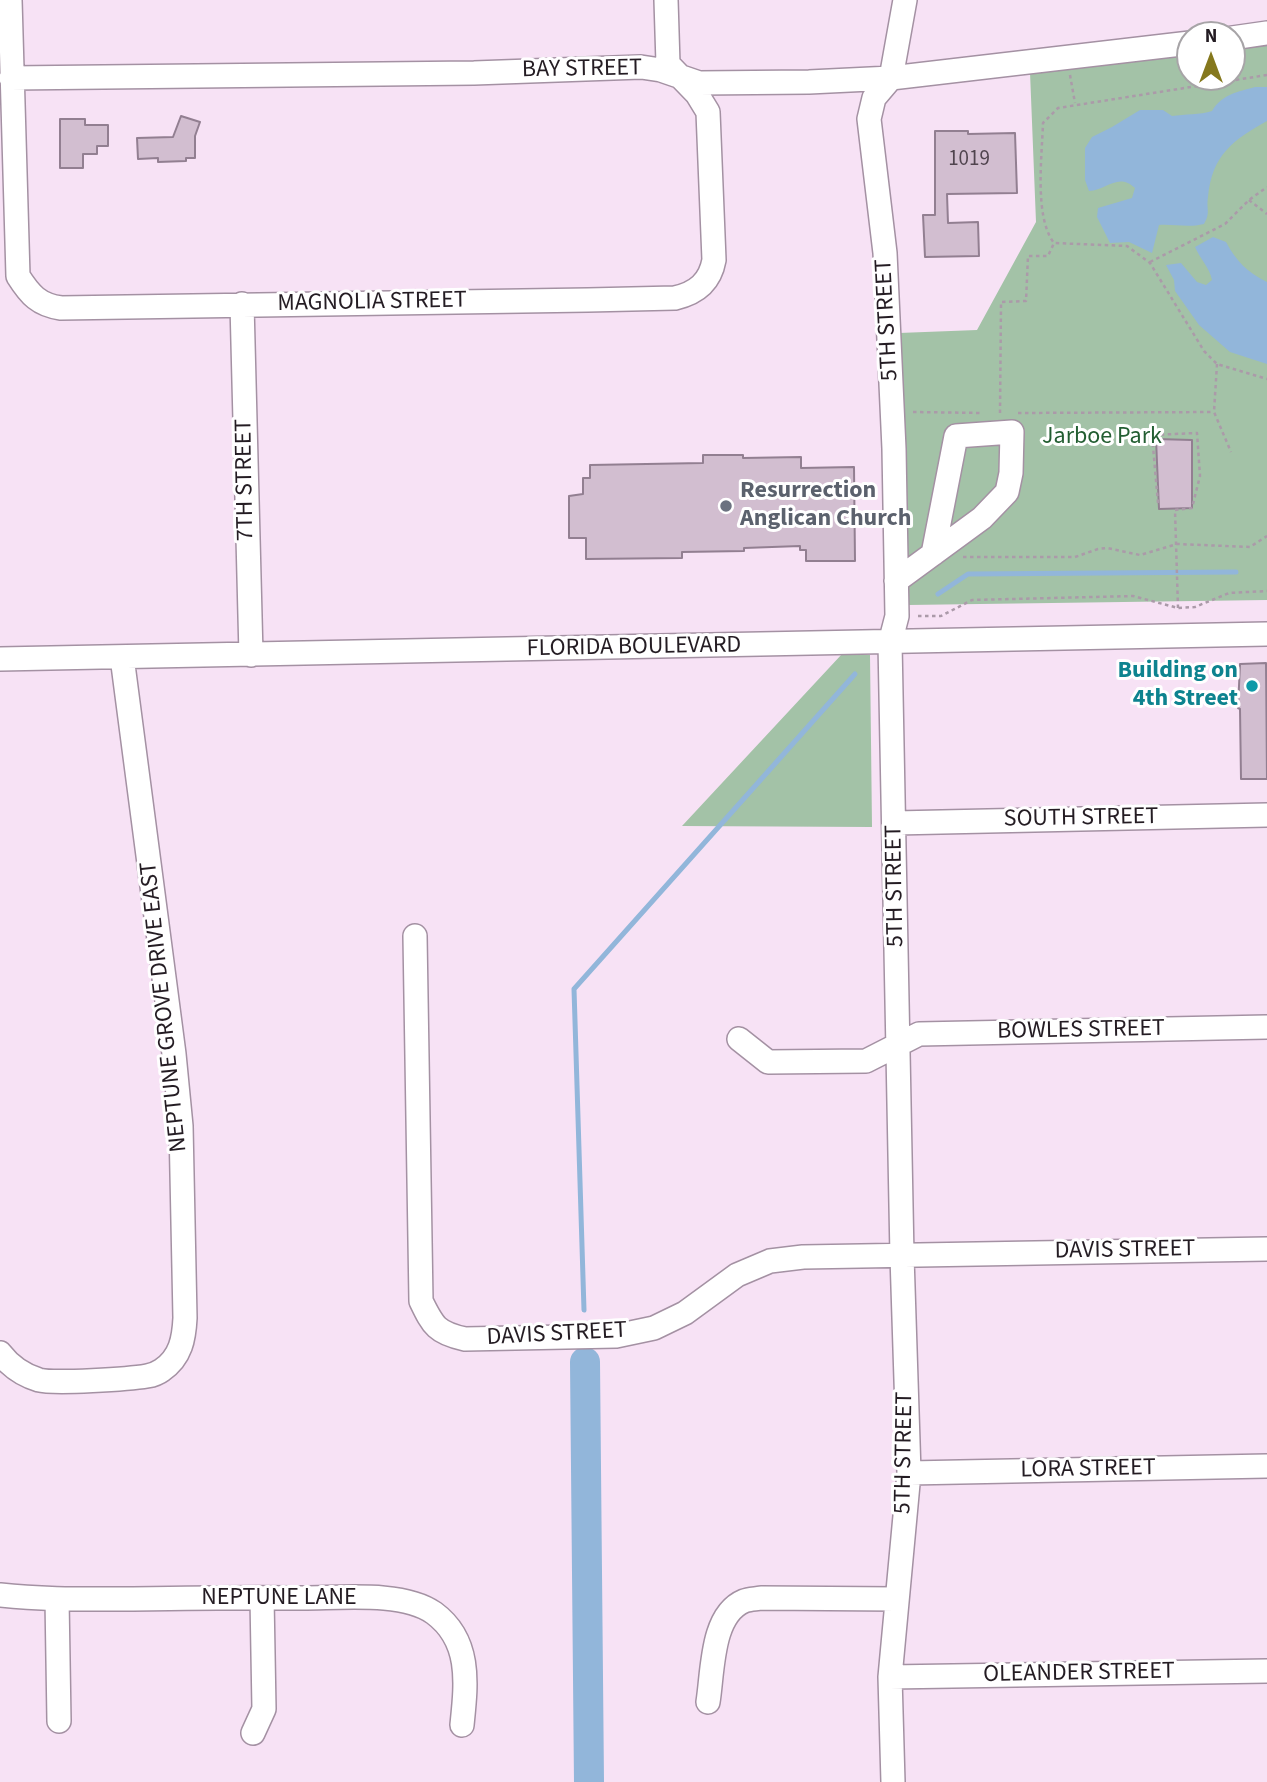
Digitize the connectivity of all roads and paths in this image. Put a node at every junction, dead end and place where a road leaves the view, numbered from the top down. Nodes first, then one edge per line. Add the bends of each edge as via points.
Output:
1 (10, 0) edge
2 (666, 0) edge
3 (905, 0) edge
4 (1267, 33) edge
5 (1246, 36) edge
6 (1176, 45) edge
7 (1068, 58) junction
8 (1267, 75) edge
9 (680, 77) junction
10 (11, 78) junction
11 (891, 78) junction
12 (1075, 105) junction
13 (1267, 187) edge
14 (1249, 200) junction
15 (1267, 214) edge
16 (1054, 243) junction
17 (1150, 262) junction
18 (242, 304) junction
19 (1217, 364) junction
20 (1267, 379) edge
21 (892, 412) junction
22 (1214, 412) junction
23 (986, 413) dead end
24 (1000, 413) dead end
25 (1012, 413) dead end
26 (1231, 452) dead end
27 (1158, 503) dead end
28 (1267, 536) edge
29 (1177, 544) junction
30 (931, 556) junction
31 (896, 582) junction
32 (1267, 591) edge
33 (1178, 608) junction
34 (897, 617) junction
35 (1267, 634) edge
36 (890, 643) junction
37 (251, 655) junction
38 (122, 657) junction
39 (0, 659) edge
40 (1267, 815) edge
41 (895, 823) junction
42 (415, 936) dead end
43 (1267, 1027) edge
44 (739, 1040) dead end
45 (898, 1045) junction
46 (1267, 1249) edge
47 (902, 1256) junction
48 (0, 1353) edge
49 (1267, 1466) edge
50 (909, 1473) junction
51 (0, 1595) edge
52 (262, 1598) junction
53 (57, 1599) junction
54 (896, 1599) junction
55 (1267, 1671) edge
56 (890, 1677) junction
57 (708, 1702) dead end
58 (59, 1721) dead end
59 (462, 1725) dead end
60 (253, 1733) dead end
61 (893, 1782) edge

1 - 10 street
2 - 9 street via 668,64
3 - 11 street, 5TH STREET
4 - 5 street
6 - 7 street, BAY STREET
7 - 11 street, BAY STREET
7 - 12 path
8 - 12 path
9 - 10 street, BAY STREET via 641,67
9 - 11 street, BAY STREET via 699,83
9 - 18 street, MAGNOLIA STREET via 708,112 714,260 707,281 688,295
10 - 18 street, MAGNOLIA STREET via 18,276 34,298 46,306 61,307
11 - 21 street, 5TH STREET via 874,98 869,119 885,253
12 - 16 path via 1058,108 1044,123 1042,219
13 - 14 path
14 - 15 path
14 - 17 path via 1225,224
16 - 17 path via 1127,246
16 - 24 path via 1048,256 1028,256 1026,301 1001,302
17 - 19 path via 1204,351
18 - 37 street, 7TH STREET
19 - 20 path
19 - 22 path
21 - 23 path
21 - 31 street, 5TH STREET
22 - 25 path
22 - 26 path
27 - 29 path via 1152,435 1197,433 1199,476 1192,508 1175,510
28 - 29 path via 1250,547
29 - 30 path via 1140,555 1107,548 1075,557
29 - 33 path
30 - 30 street via 982,518 1007,492 1012,432 956,436
30 - 31 street
31 - 34 street, 5TH STREET
32 - 33 path via 1229,593 1195,607
33 - 34 path via 1133,596 972,600 941,616
34 - 36 street, 5TH STREET
35 - 36 street, FLORIDA BOULEVARD
36 - 37 street, FLORIDA BOULEVARD
36 - 41 street, 5TH STREET
37 - 38 street, FLORIDA BOULEVARD
38 - 39 street, FLORIDA BOULEVARD
38 - 48 street, NEPTUNE GROVE DRIVE EAST via 181,1126 183,1341 165,1368 146,1376 43,1381 23,1374
40 - 41 street, SOUTH STREET
41 - 45 street, 5TH STREET
42 - 47 street, DAVIS STREET via 421,1301 432,1325 446,1335 465,1339 616,1336 654,1328 737,1275 770,1261
43 - 45 street, BOWLES STREET via 919,1034
44 - 45 street, BOWLES STREET via 768,1062 866,1061
45 - 47 street, 5TH STREET
46 - 47 street, DAVIS STREET
47 - 50 street, 5TH STREET
49 - 50 street, LORA STREET
50 - 54 street, 5TH STREET
51 - 53 street, NEPTUNE LANE
52 - 53 street, NEPTUNE LANE
52 - 59 street, NEPTUNE LANE via 398,1600 435,1614 449,1628 464,1657
52 - 60 street via 264,1709
53 - 58 street
54 - 56 street, 5TH STREET
54 - 57 street via 745,1601 721,1623
55 - 56 street, OLEANDER STREET
56 - 61 street, 5TH STREET

